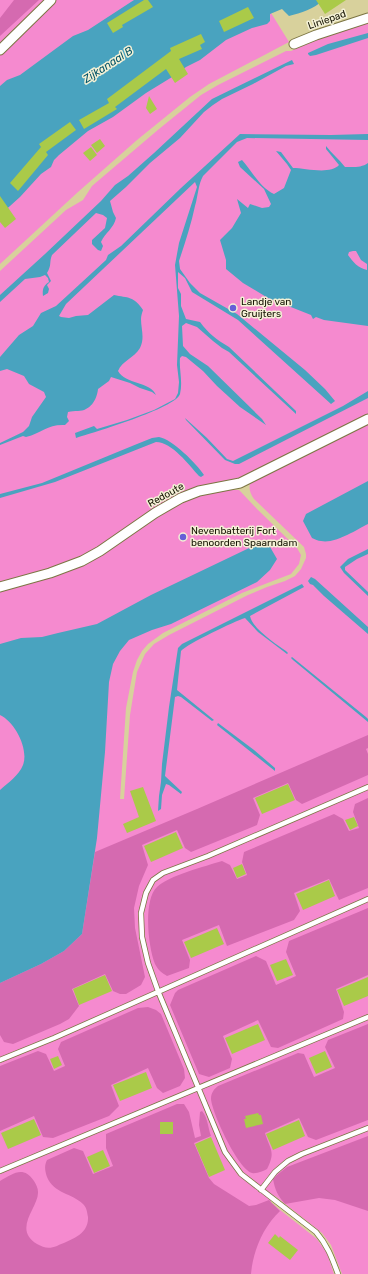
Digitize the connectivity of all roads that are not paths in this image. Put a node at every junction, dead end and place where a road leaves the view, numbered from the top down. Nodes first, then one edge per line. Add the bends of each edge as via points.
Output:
1 (51, 0) edge
2 (368, 18) edge
3 (294, 44) dead end
4 (0, 50) edge
5 (368, 419) edge
6 (0, 588) edge
7 (368, 787) edge
8 (368, 899) edge
9 (158, 991) junction
10 (368, 1017) edge
11 (0, 1060) edge
12 (199, 1088) junction
13 (368, 1128) edge
14 (0, 1171) edge
15 (261, 1190) junction
16 (338, 1274) edge

1 - 4 street
2 - 3 street, Liniepad
5 - 6 street, Redoute via 240,483 199,491 181,498 82,561
7 - 9 lane via 208,856 162,873 153,880 141,912 142,937
8 - 9 lane
9 - 11 lane
9 - 12 lane
10 - 12 lane
12 - 14 lane
12 - 15 lane via 225,1152 241,1174
13 - 15 lane via 288,1161 275,1172
15 - 16 lane via 316,1232 329,1250

